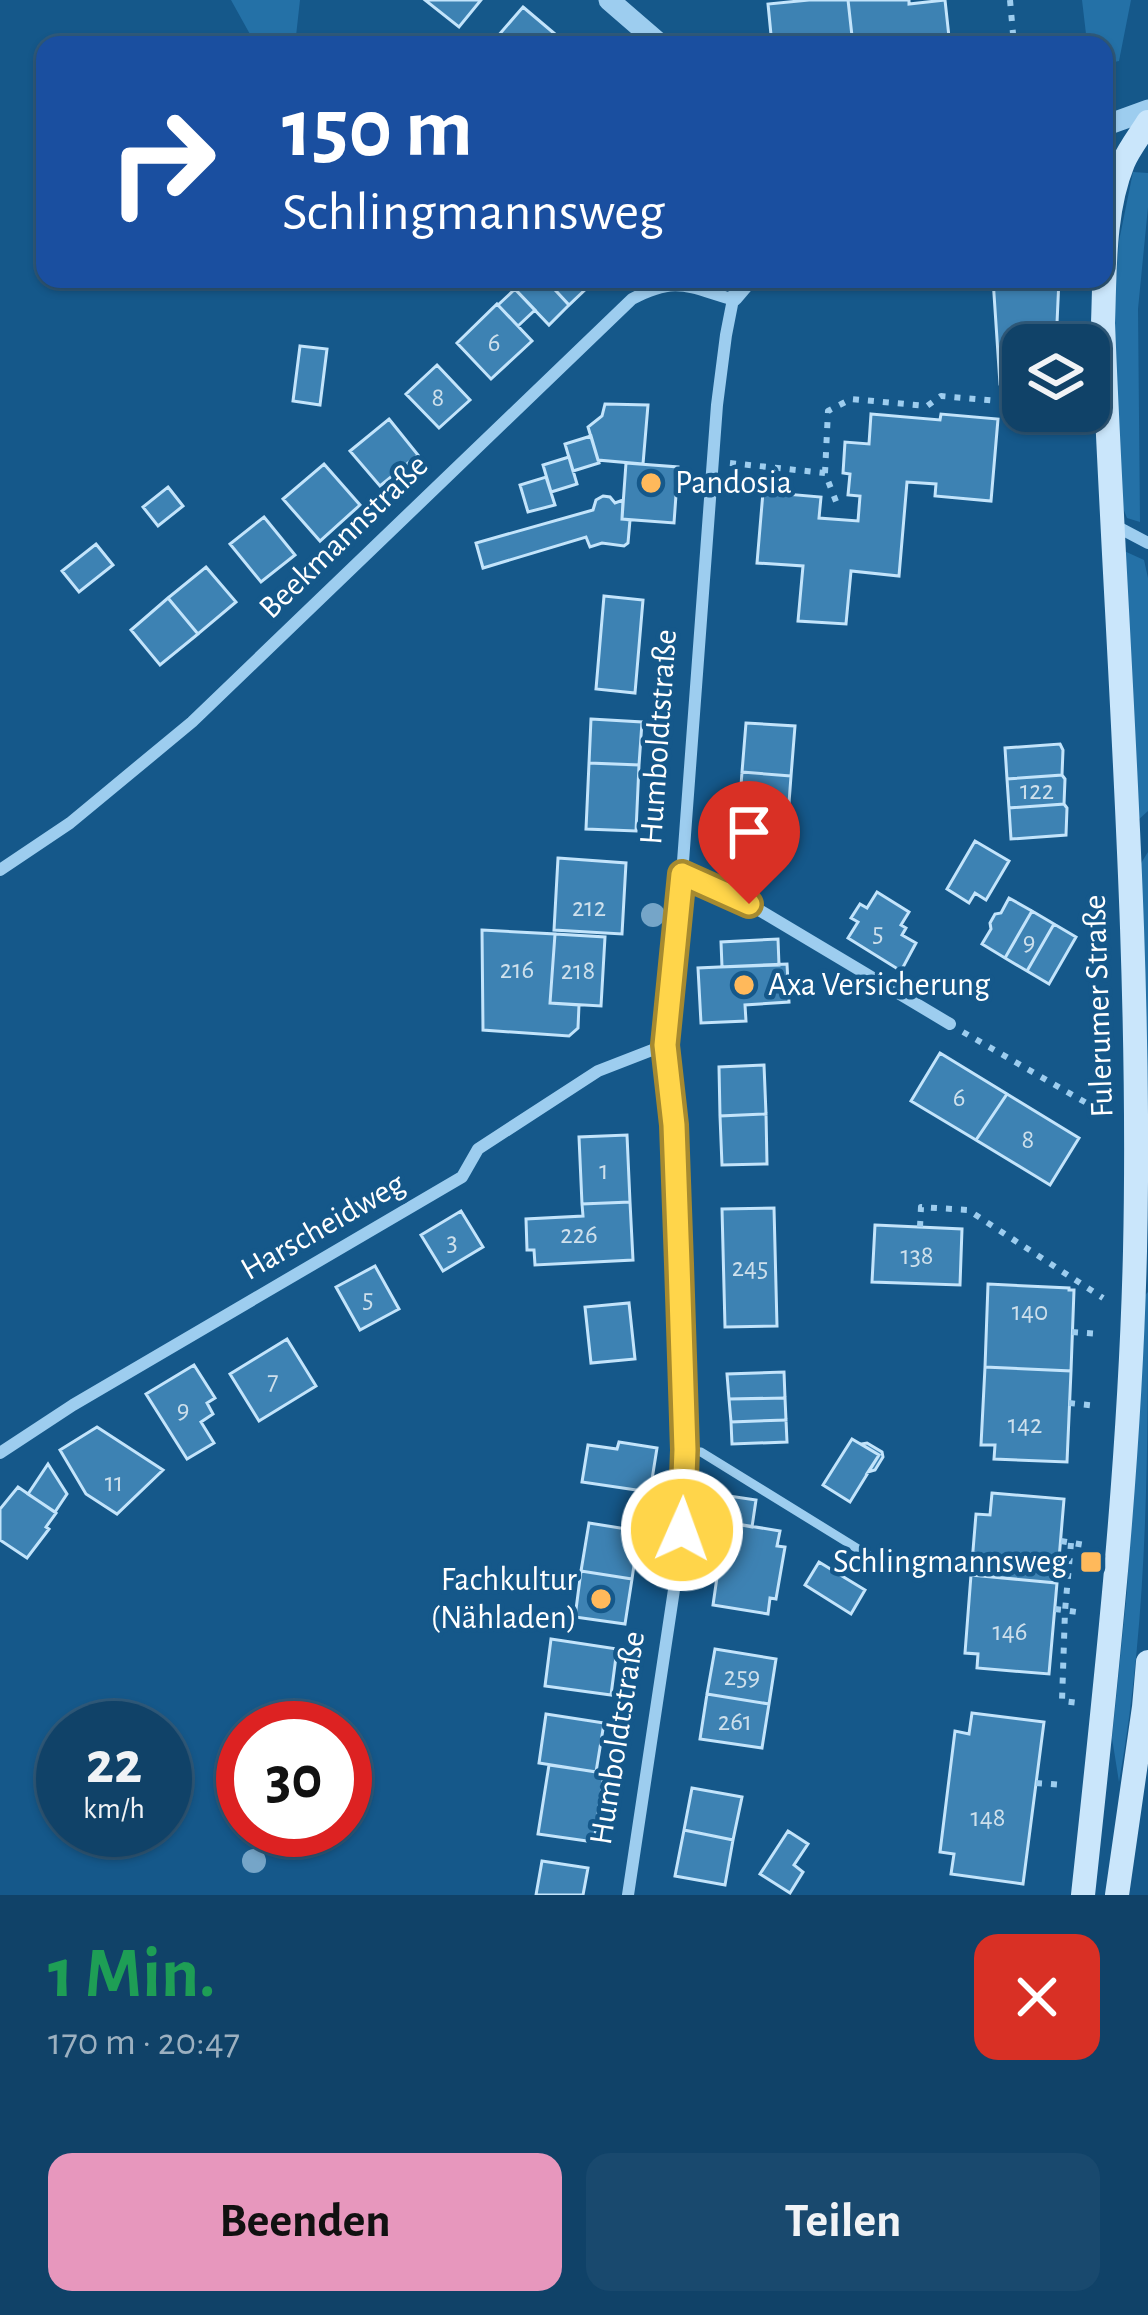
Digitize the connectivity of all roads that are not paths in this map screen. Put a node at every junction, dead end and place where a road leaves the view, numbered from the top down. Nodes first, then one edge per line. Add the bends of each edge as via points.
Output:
1 (609, 0) edge
2 (651, 36) edge
3 (1148, 109) edge
4 (1113, 111) edge
5 (1148, 122) edge
6 (1113, 123) edge
7 (1113, 187) edge
8 (654, 288) edge
9 (691, 288) edge
10 (736, 288) edge
11 (745, 288) edge
12 (1104, 288) edge
13 (735, 300) junction
14 (1111, 523) junction
15 (1148, 543) edge
16 (1137, 839) edge
17 (0, 870) edge
18 (682, 874) junction
19 (950, 1024) road end
20 (665, 1045) junction
21 (1142, 1254) edge
22 (685, 1450) junction
23 (0, 1453) edge
24 (876, 1560) dead end
25 (1148, 1662) edge
26 (628, 1895) edge
27 (1083, 1895) edge
28 (1117, 1895) edge

1 - 2 street
3 - 4 street
3 - 6 street
5 - 7 main road, Fulerumer Straße
8 - 17 street, Beekmannstraße via 632,299 192,722
9 - 13 street, Beekmannstraße
10 - 13 street, Humboldtstraße
11 - 13 street, Humboldtstraße
12 - 14 main road, Fulerumer Straße
13 - 18 street, Humboldtstraße via 712,461
14 - 15 street
14 - 16 main road, Fulerumer Straße
16 - 21 main road, Fulerumer Straße
18 - 19 street via 749,904
18 - 20 street, Humboldtstraße
20 - 22 street, Humboldtstraße
20 - 23 street, Harscheidweg via 598,1071 478,1149 462,1177
21 - 27 main road, Fulerumer Straße
22 - 24 lane via 701,1452
22 - 26 street, Humboldtstraße via 682,1530
25 - 28 main road

